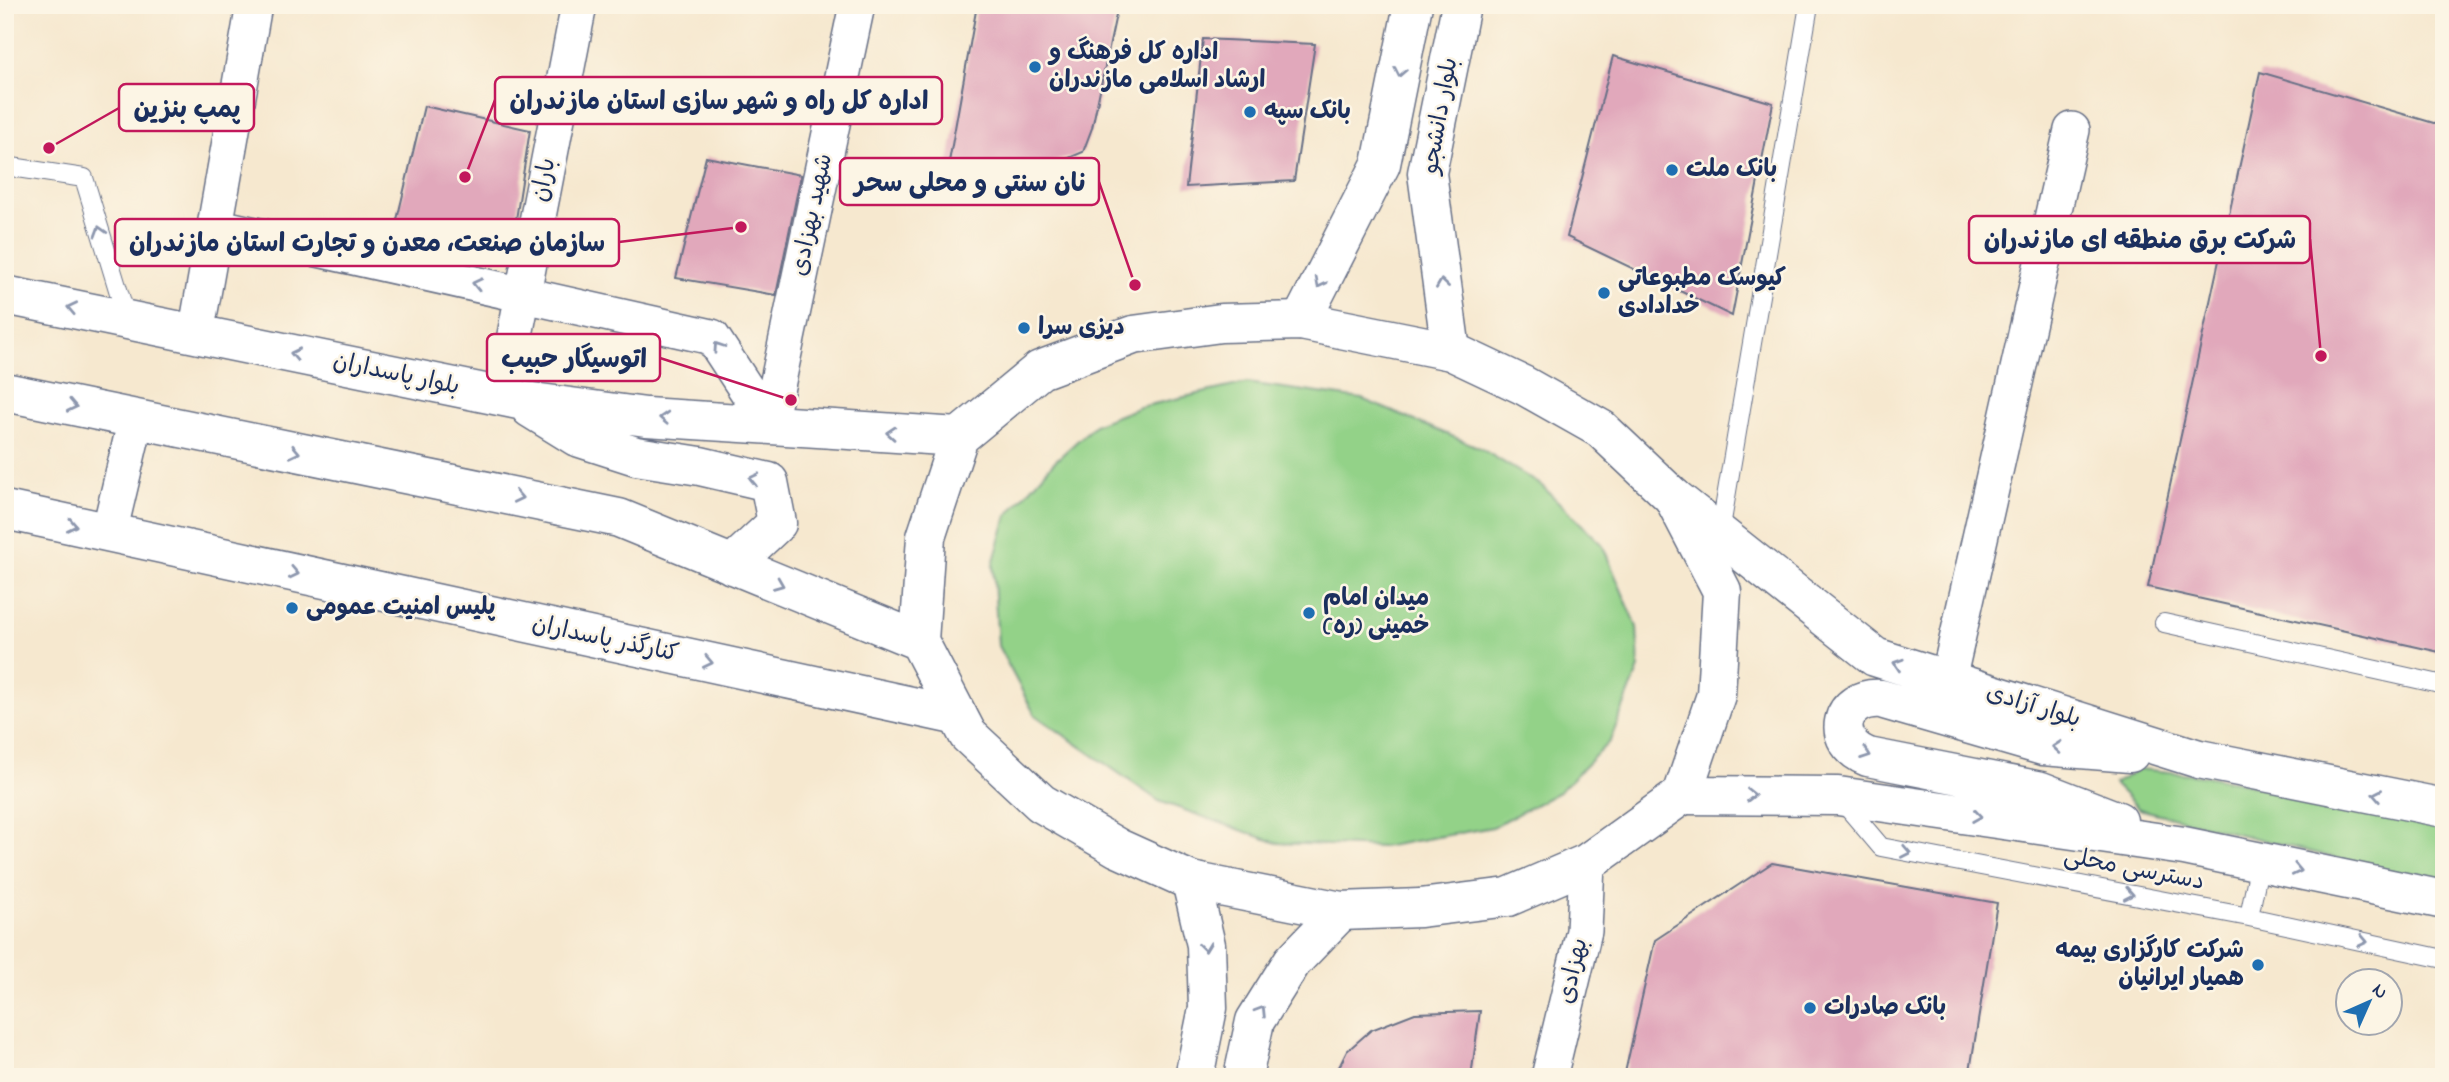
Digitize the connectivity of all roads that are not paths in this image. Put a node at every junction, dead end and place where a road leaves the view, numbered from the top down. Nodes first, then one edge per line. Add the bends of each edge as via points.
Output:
1 (254, 5) edge
2 (579, 5) edge
3 (857, 5) edge
4 (1413, 5) edge
5 (1461, 5) edge
6 (1809, 5) edge
7 (2072, 130) dead end
8 (5, 166) edge
9 (215, 226) junction
10 (5, 295) edge
11 (523, 295) junction
12 (127, 319) junction
13 (1301, 321) junction
14 (196, 334) junction
15 (1451, 351) junction
16 (5, 392) edge
17 (510, 398) junction
18 (136, 419) junction
19 (769, 424) junction
20 (959, 437) junction
21 (1673, 497) junction
22 (5, 510) edge
23 (109, 533) junction
24 (1720, 534) junction
25 (732, 565) junction
26 (2164, 623) dead end
27 (919, 641) junction
28 (1948, 680) junction
29 (2444, 685) edge
30 (958, 716) junction
31 (2199, 758) junction
32 (1682, 795) junction
33 (1838, 796) junction
34 (2444, 808) edge
35 (2184, 846) junction
36 (2260, 862) junction
37 (1587, 863) junction
38 (1191, 881) junction
39 (2444, 900) edge
40 (1340, 911) junction
41 (2249, 917) junction
42 (2444, 959) edge
43 (1194, 1077) edge
44 (1244, 1077) edge
45 (1549, 1077) edge

1 - 9 street
2 - 11 street, باران
3 - 19 street, شهید بهزادی
4 -> 13 main road, بلوار دانشجو via 1381,164
15 -> 5 main road, بلوار دانشجو via 1427,173
6 - 24 lane
7 - 28 street
12 -> 8 lane via 84,178
11 -> 9 street
9 - 14 street
12 -> 10 main road, بلوار پاسداران
11 - 17 street, باران
19 -> 11 street via 712,337
12 - 14 main road, بلوار پاسداران
13 - 15 main road
13 - 20 main road via 1221,323 1133,335 1040,370
17 -> 14 main road, بلوار پاسداران
15 - 21 main road via 1601,429
16 -> 18 main road
19 -> 17 main road, بلوار پاسداران via 646,417
25 -> 17 main road via 777,523 769,482 636,456 577,437
18 - 23 street
18 -> 25 main road via 619,518
20 -> 19 main road, بلوار پاسداران
20 - 27 main road via 926,537
21 - 24 main road, بلوار آزادی
21 - 32 main road via 1722,591 1716,695
22 -> 23 main road, کنارگذر پاسداران
23 -> 30 main road, کنارگذر پاسداران
28 -> 24 main road, بلوار آزادی via 1875,657
25 -> 27 main road
26 - 29 lane
27 - 30 main road
28 - 31 main road, بلوار آزادی
30 - 38 main road via 968,735 1041,803 1118,848
34 -> 31 main road, بلوار آزادی
31 -> 35 main road via 2043,746 1881,699 1858,702 1844,721 1848,744 1868,757 2041,791
32 -> 33 main road
32 - 37 main road
33 -> 35 main road
33 -> 41 lane, دسترسی محلی via 1881,847
35 - 36 main road
36 -> 39 main road
36 - 41 lane
37 - 40 main road via 1508,897 1420,908
37 - 45 street, بهزادی via 1584,931
38 - 40 main road
38 -> 43 main road via 1206,945 1208,1008
44 -> 40 main road via 1255,1021 1292,962
41 -> 42 lane, دسترسی محلی

